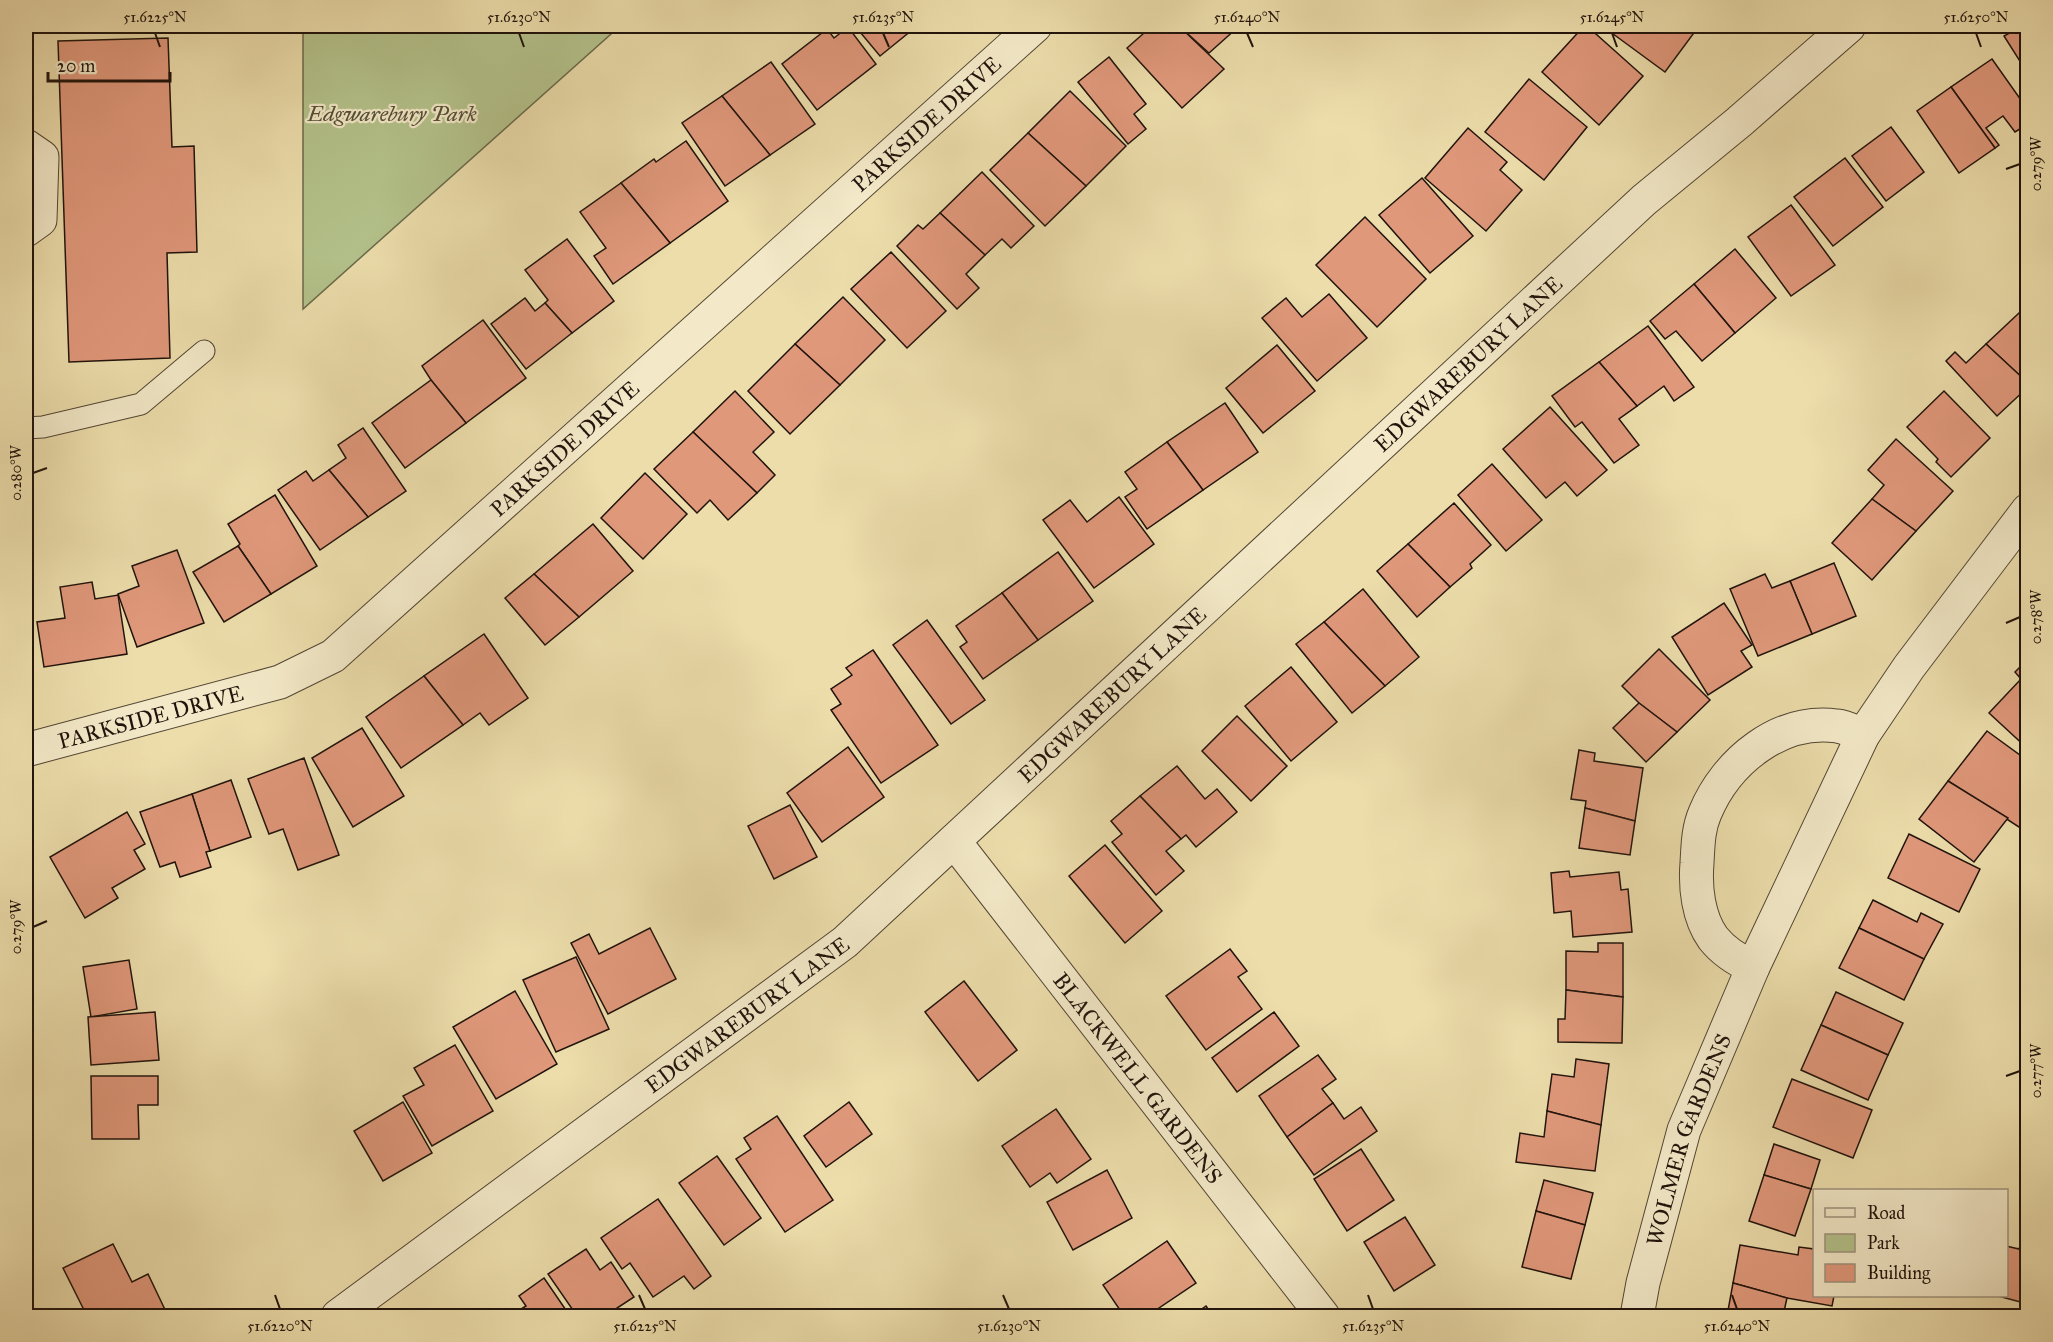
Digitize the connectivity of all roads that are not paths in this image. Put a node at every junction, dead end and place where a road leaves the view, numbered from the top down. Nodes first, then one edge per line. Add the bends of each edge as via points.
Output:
1 (1035, 26) edge
2 (1841, 27) edge
3 (26, 146) edge
4 (26, 230) edge
5 (204, 351) dead end
6 (26, 428) edge
7 (2028, 510) edge
8 (1863, 735) junction
9 (26, 750) edge
10 (954, 841) junction
11 (1753, 967) junction
12 (338, 1317) edge
13 (1323, 1317) edge
14 (1637, 1317) edge

1 - 9 street, PARKSIDE DRIVE via 333,656 279,682
2 - 10 street, EDGWAREBURY LANE via 1739,122 1644,200
3 - 4 street via 42,157 40,220
5 - 6 lane via 141,404 42,428
7 - 8 street, WOLMER GARDENS via 1909,667
8 - 11 street, WOLMER GARDENS
8 - 11 street via 1839,726 1815,725 1772,736 1739,763 1704,814 1696,882 1702,915 1713,937 1732,957
10 - 12 street, EDGWAREBURY LANE via 845,942
10 - 13 street, BLACKWELL GARDENS
11 - 14 street, WOLMER GARDENS via 1684,1130

